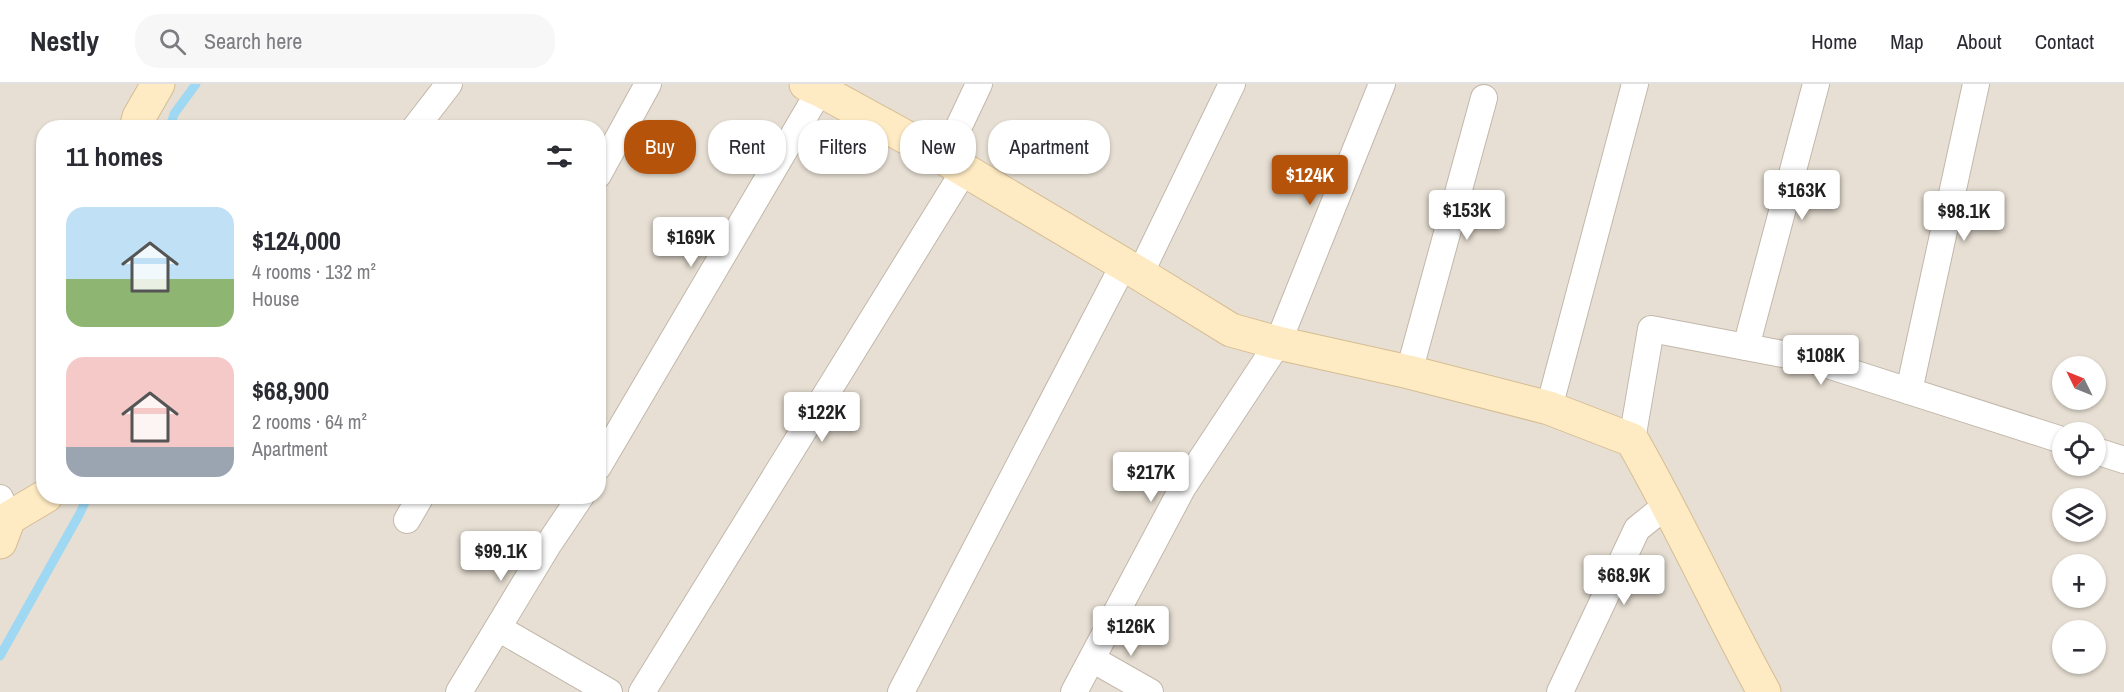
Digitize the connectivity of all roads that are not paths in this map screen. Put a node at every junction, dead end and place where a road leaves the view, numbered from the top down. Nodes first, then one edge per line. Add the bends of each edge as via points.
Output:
1 (158, 84) edge
2 (449, 84) edge
3 (648, 84) edge
4 (979, 84) edge
5 (1232, 84) edge
6 (1382, 84) edge
7 (1635, 84) edge
8 (1816, 84) edge
9 (1976, 84) edge
10 (813, 87) edge
11 (1484, 98) dead end
12 (138, 120) edge
13 (421, 120) edge
14 (968, 120) edge
15 (900, 135) edge
16 (606, 160) edge
17 (948, 174) edge
18 (971, 174) edge
19 (1132, 269) junction
20 (1278, 344) junction
21 (1746, 347) junction
22 (1409, 372) junction
23 (1909, 391) junction
24 (1549, 408) junction
25 (2052, 437) edge
26 (1632, 440) junction
27 (606, 453) edge
28 (2106, 454) edge
29 (2124, 460) edge
30 (36, 501) edge
31 (416, 504) edge
32 (576, 504) edge
33 (1668, 504) junction
34 (3, 519) edge
35 (407, 520) dead end
36 (498, 628) junction
37 (1092, 659) junction
38 (459, 692) edge
39 (607, 692) edge
40 (642, 692) edge
41 (901, 692) edge
42 (1074, 692) edge
43 (1150, 692) edge
44 (1560, 692) edge
45 (1764, 692) edge

1 - 12 street
2 - 13 street
3 - 16 street
4 - 14 street
5 - 19 street
6 - 20 street
7 - 24 street
8 - 21 street
9 - 23 street
10 - 15 street
10 - 27 street
11 - 22 street
17 - 40 street
18 - 19 street
19 - 20 street via 1231,330
19 - 41 street
20 - 22 street
20 - 37 street via 1183,487
21 - 23 street via 1809,359
21 - 26 street via 1651,328
22 - 24 street
23 - 25 street
24 - 26 street
26 - 33 street
28 - 29 street
30 - 34 street
31 - 35 street
32 - 36 street
33 - 44 street via 1636,529
33 - 45 street
36 - 38 street
36 - 39 street
37 - 42 street
37 - 43 street

